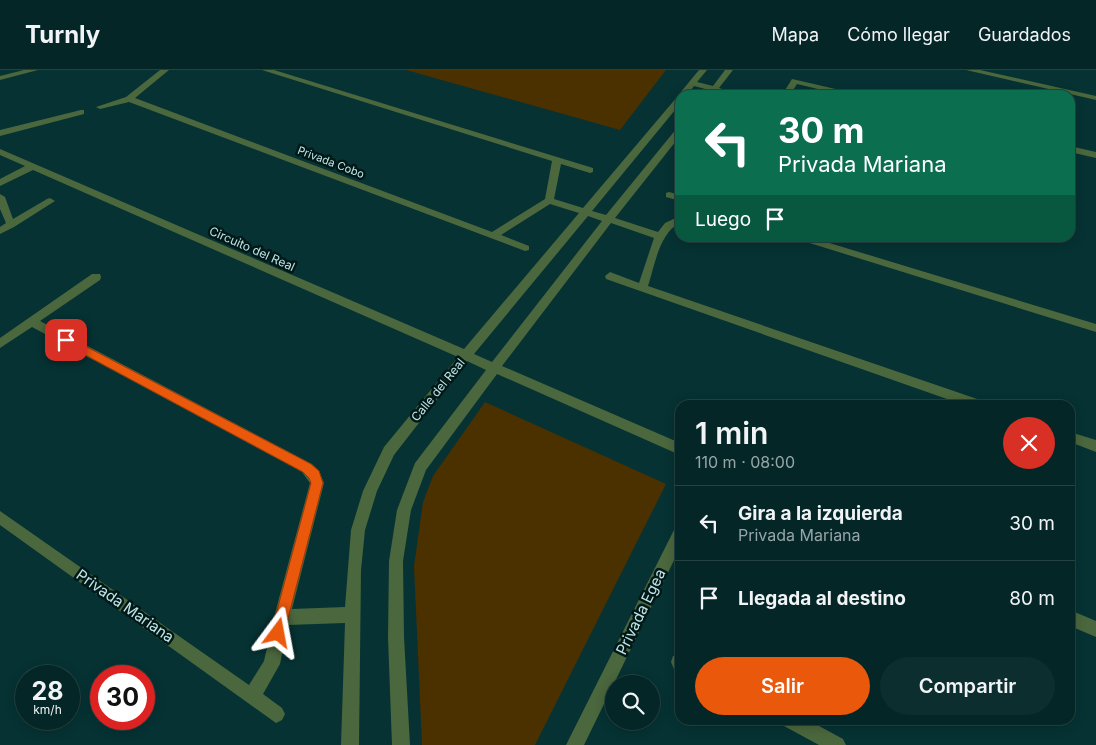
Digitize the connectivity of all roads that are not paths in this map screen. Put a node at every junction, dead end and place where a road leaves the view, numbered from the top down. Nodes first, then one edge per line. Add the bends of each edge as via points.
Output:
1 (34, 70) edge
2 (165, 70) edge
3 (266, 70) edge
4 (703, 70) edge
5 (729, 70) edge
6 (970, 70) edge
7 (0, 78) edge
8 (692, 83) junction
9 (687, 90) edge
10 (708, 90) edge
11 (714, 90) edge
12 (789, 90) edge
13 (834, 90) edge
14 (1060, 90) edge
15 (1075, 93) edge
16 (1096, 98) edge
17 (129, 99) junction
18 (675, 104) edge
19 (100, 107) dead end
20 (81, 112) dead end
21 (0, 133) edge
22 (675, 136) edge
23 (642, 143) junction
24 (664, 149) junction
25 (1075, 149) edge
26 (0, 152) edge
27 (1096, 155) edge
28 (558, 160) junction
29 (33, 166) junction
30 (590, 170) dead end
31 (0, 184) edge
32 (669, 194) dead end
33 (675, 196) edge
34 (0, 197) edge
35 (549, 200) junction
36 (50, 201) dead end
37 (587, 212) junction
38 (609, 219) junction
39 (675, 222) edge
40 (11, 224) junction
41 (0, 231) edge
42 (493, 236) junction
43 (660, 236) junction
44 (817, 242) edge
45 (525, 248) dead end
46 (610, 276) dead end
47 (96, 277) dead end
48 (642, 288) junction
49 (32, 322) junction
50 (1096, 328) edge
51 (0, 344) edge
52 (465, 356) junction
53 (494, 369) junction
54 (965, 400) edge
55 (1075, 438) edge
56 (1096, 446) edge
57 (675, 447) edge
58 (0, 517) edge
59 (675, 543) edge
60 (353, 615) junction
61 (282, 617) junction
62 (1075, 620) edge
63 (1096, 629) edge
64 (251, 696) junction
65 (276, 714) dead end
66 (799, 725) edge
67 (350, 745) edge
68 (401, 745) edge
69 (575, 745) edge
70 (837, 745) edge

1 - 7 street
2 - 17 street
3 - 28 street
4 - 8 street
5 - 11 street
6 - 14 street
8 - 9 street
8 - 10 street
12 - 13 street via 795,80
15 - 16 street
17 - 19 street
17 - 42 street, Privada Cobo
18 - 23 street, Calle del Real
20 - 21 street
22 - 24 street
23 - 24 street
23 - 37 street, Calle del Real
24 - 38 street
25 - 27 street
26 - 29 street, Circuito del Real
28 - 30 street
28 - 35 street
29 - 31 street
29 - 52 street, Circuito del Real
32 - 33 street
34 - 40 street
35 - 37 street
35 - 42 street
36 - 40 street
37 - 38 street
37 - 52 street, Calle del Real
38 - 43 street
38 - 53 street
39 - 43 street
40 - 41 street
42 - 45 street, Privada Cobo
43 - 48 street
44 - 50 street
46 - 48 street
47 - 49 street
48 - 54 street
49 - 51 street
49 - 61 street via 314,475 317,483
52 - 53 street, Circuito del Real
52 - 60 street, Calle del Real via 389,451 370,491 358,530
53 - 57 street
53 - 68 street via 420,467 404,510 396,561
55 - 56 street
58 - 64 street, Privada Mariana
59 - 69 street, Privada Egea
60 - 61 street
60 - 67 street, Calle del Real
61 - 64 street via 272,664
62 - 63 street
64 - 65 street, Privada Mariana
66 - 70 street

